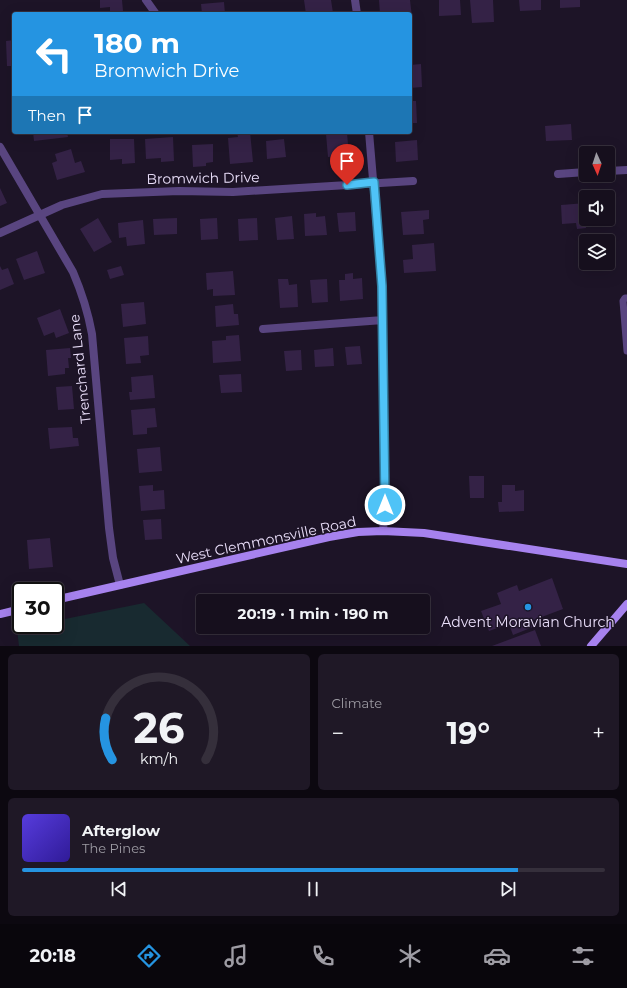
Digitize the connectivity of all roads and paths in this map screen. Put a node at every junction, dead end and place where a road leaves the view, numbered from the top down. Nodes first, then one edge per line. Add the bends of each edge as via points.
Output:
1 (146, 0) edge
2 (355, 0) edge
3 (155, 12) edge
4 (357, 12) edge
5 (370, 134) edge
6 (0, 147) edge
7 (627, 170) edge
8 (615, 171) edge
9 (579, 172) edge
10 (558, 174) dead end
11 (413, 181) dead end
12 (374, 182) junction
13 (39, 215) junction
14 (0, 233) edge
15 (627, 298) edge
16 (383, 320) junction
17 (263, 329) dead end
18 (627, 351) edge
19 (383, 531) junction
20 (627, 564) edge
21 (120, 585) junction
22 (64, 598) edge
23 (627, 604) edge
24 (12, 611) edge
25 (0, 614) edge
26 (591, 646) edge

1 - 3 street
2 - 4 street
5 - 12 street
6 - 13 street, Trenchard Lane
7 - 8 street
9 - 10 street
11 - 12 street, Bromwich Drive
12 - 13 street, Bromwich Drive via 233,192 102,194 62,205
12 - 16 street
13 - 14 street, Bromwich Drive
13 - 21 street, Trenchard Lane via 73,272 87,309 92,334 109,528
15 - 18 lane via 622,301
16 - 17 street
16 - 19 street
19 - 20 main road, West Clemmonsville Road via 424,534
19 - 21 main road, West Clemmonsville Road via 329,537
21 - 22 main road, West Clemmonsville Road
23 - 26 main road
24 - 25 main road

